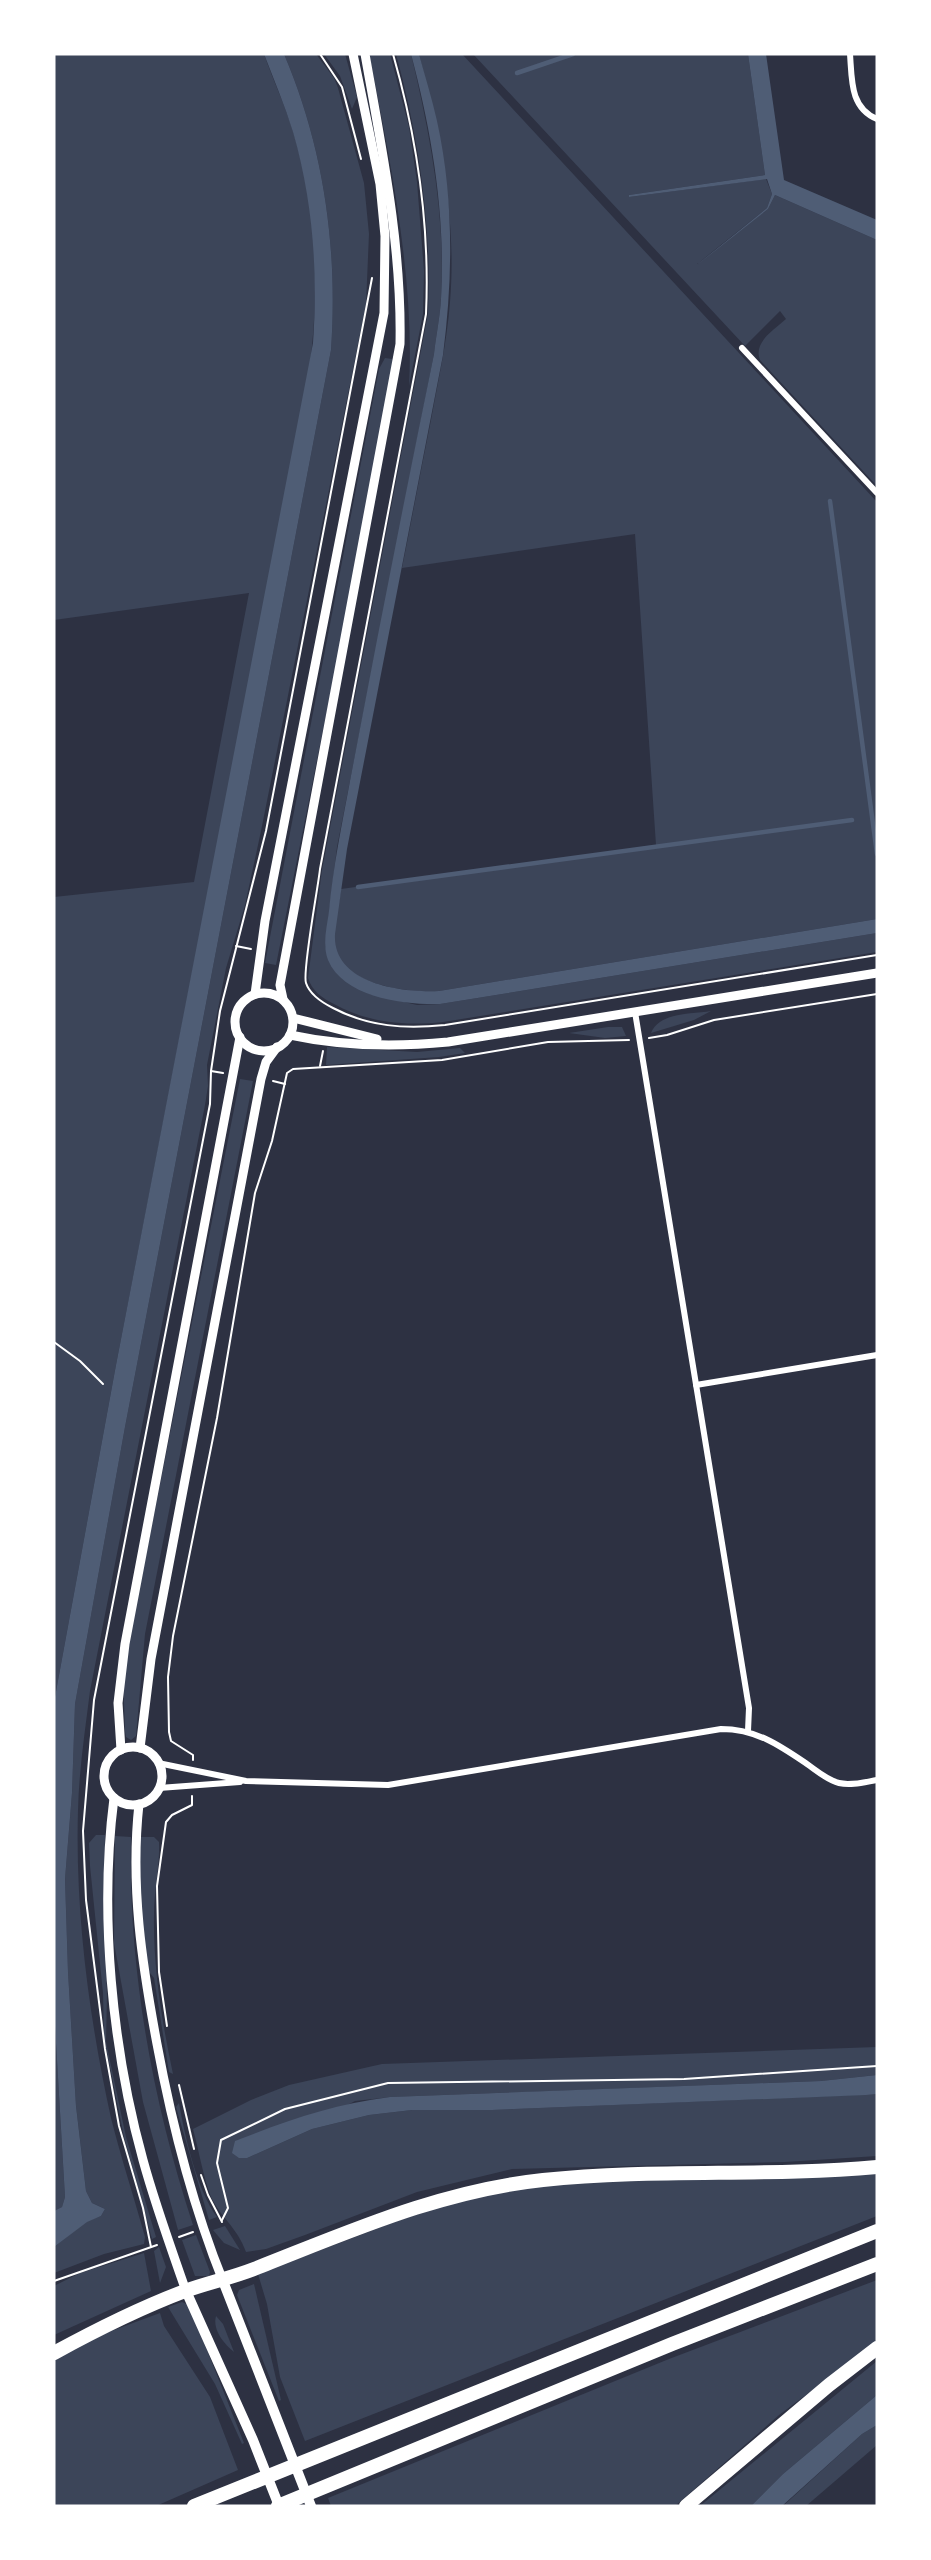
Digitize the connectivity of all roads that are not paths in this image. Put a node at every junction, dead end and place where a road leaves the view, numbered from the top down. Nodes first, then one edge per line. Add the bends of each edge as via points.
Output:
1 (353, 54) edge
2 (365, 54) edge
3 (850, 54) edge
4 (877, 119) edge
5 (742, 348) dead end
6 (877, 494) edge
7 (877, 973) edge
8 (255, 994) junction
9 (283, 999) junction
10 (635, 1012) junction
11 (293, 1018) junction
12 (290, 1035) junction
13 (240, 1037) junction
14 (391, 1043) junction
15 (277, 1047) junction
16 (877, 1355) edge
17 (696, 1385) junction
18 (748, 1731) junction
19 (140, 1748) junction
20 (121, 1750) junction
21 (158, 1763) junction
22 (877, 1780) edge
23 (246, 1781) junction
24 (159, 1788) junction
25 (114, 1798) junction
26 (139, 1804) junction
27 (877, 2167) edge
28 (877, 2231) edge
29 (877, 2264) edge
30 (223, 2281) junction
31 (186, 2290) junction
32 (877, 2348) edge
33 (54, 2353) edge
34 (194, 2506) edge
35 (278, 2506) edge
36 (311, 2506) edge
37 (686, 2506) edge

1 - 8 street via 380,184 385,236 384,313 265,921
2 - 9 street via 395,235 400,344 280,985
3 - 4 street via 854,98 865,114
5 - 6 street
7 - 10 street
8 - 9 street
8 - 13 street via 237,1012 235,1021
9 - 11 street
10 - 14 street via 448,1042
10 - 17 street
11 - 12 street
11 - 14 street
12 - 14 street via 325,1042
12 - 15 street
13 - 15 street via 257,1049
13 - 20 street via 125,1644 118,1703
15 - 19 street via 266,1062 261,1079 151,1659
16 - 17 street
17 - 18 street via 749,1708
18 - 22 street via 772,1740 824,1777 841,1783
18 - 23 street via 722,1729 388,1785
19 - 20 street
19 - 21 street
20 - 25 street via 110,1758 104,1772 106,1786
21 - 23 street
21 - 24 street
23 - 24 street
24 - 26 street via 151,1799
25 - 26 street
25 - 31 street via 109,1907 117,2028 143,2160
26 - 30 street via 135,1889 142,1969 179,2148 202,2228
27 - 30 highway via 751,2174 608,2175 482,2190 418,2205
28 - 34 highway
29 - 35 highway
30 - 31 highway
30 - 36 main road
31 - 33 highway
31 - 35 main road
32 - 37 highway

